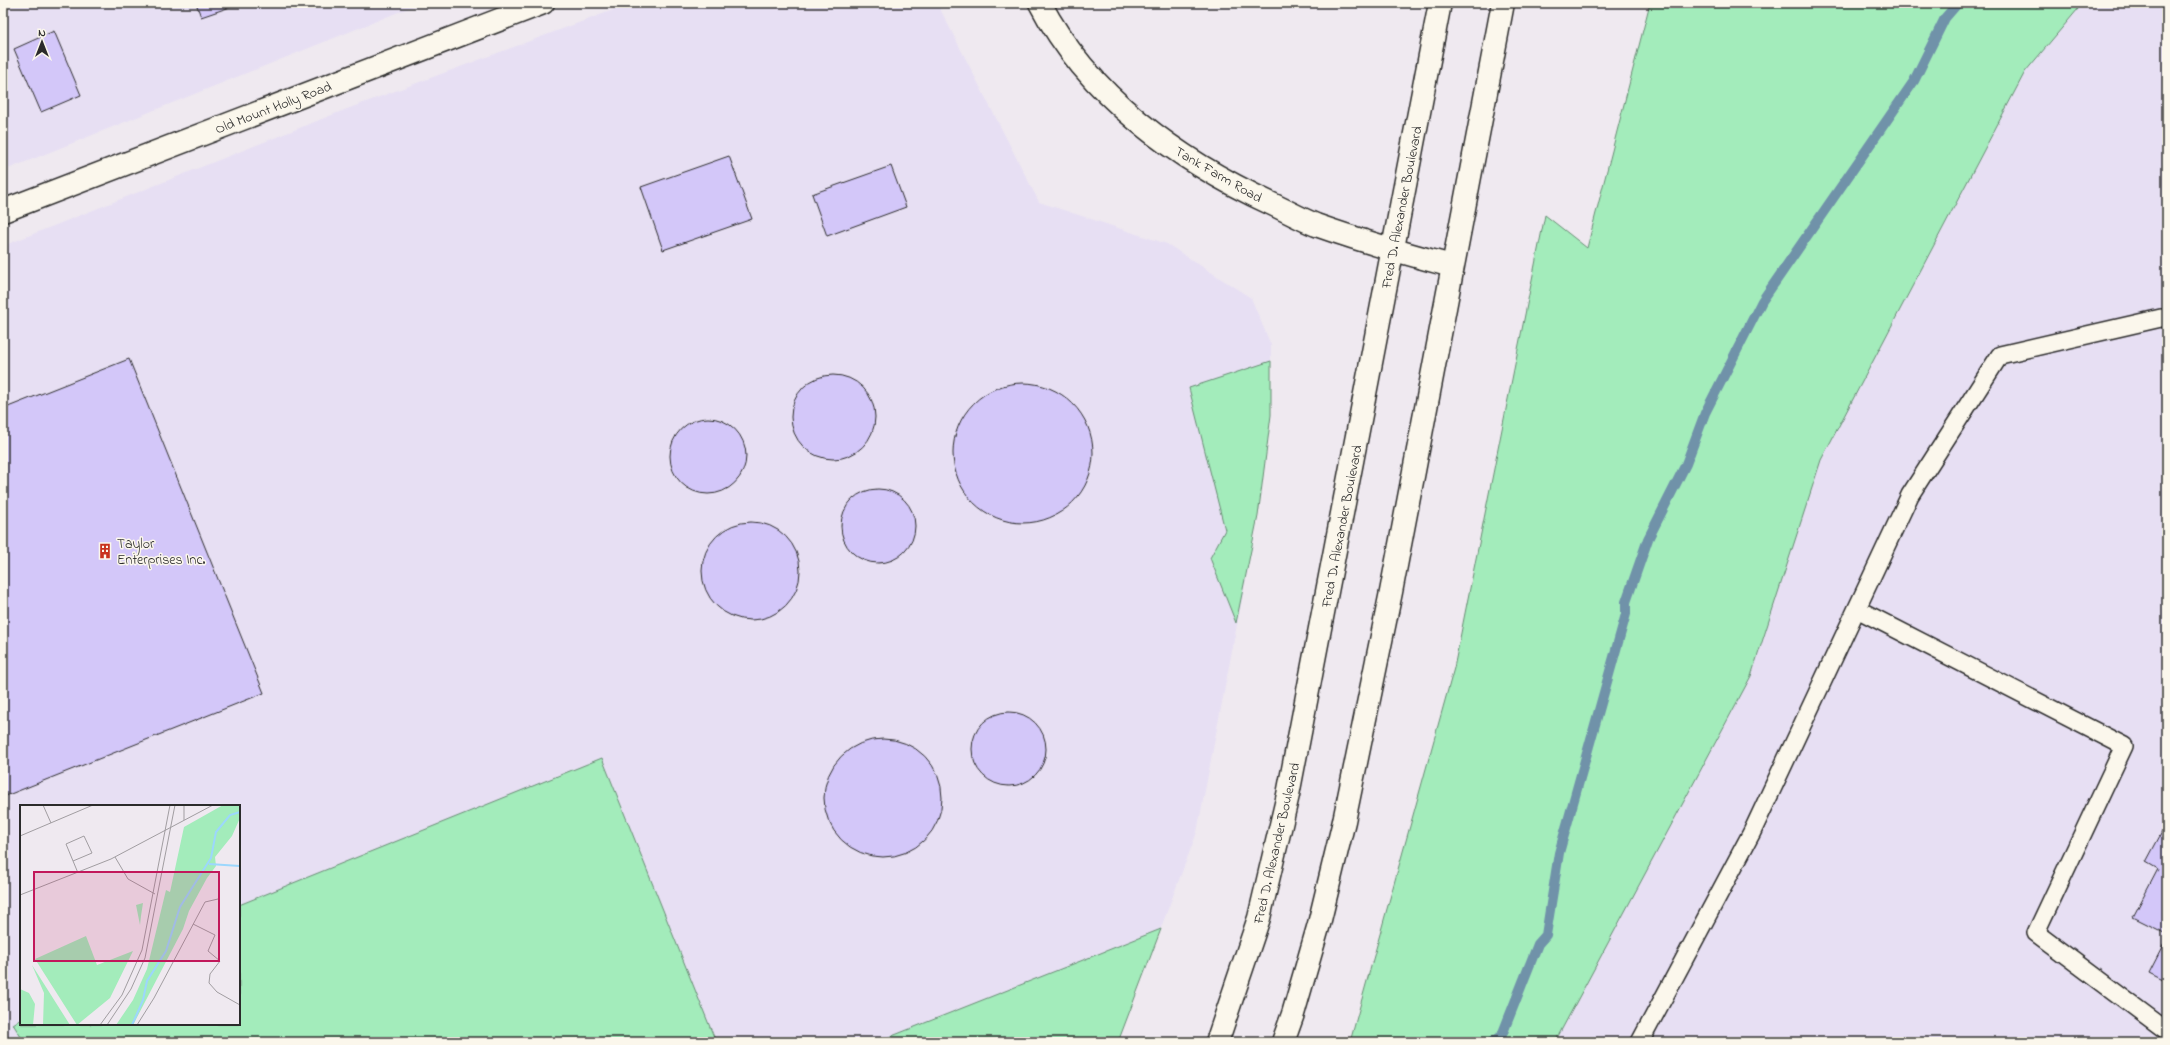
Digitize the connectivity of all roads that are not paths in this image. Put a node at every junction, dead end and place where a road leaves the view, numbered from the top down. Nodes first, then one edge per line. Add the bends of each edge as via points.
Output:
1 (543, 3) edge
2 (1040, 3) edge
3 (1440, 3) edge
4 (1503, 3) edge
5 (510, 9) edge
6 (3, 211) edge
7 (1392, 250) junction
8 (1452, 266) junction
9 (2161, 318) dead end
10 (1857, 609) junction
11 (2167, 1031) edge
12 (1217, 1042) edge
13 (1283, 1042) edge
14 (1640, 1042) edge

1 - 5 main road, Old Mount Holly Road
2 - 7 main road, Tank Farm Road via 1069,48 1103,91 1166,143 1246,192 1314,224
3 - 7 main road, Fred D. Alexander Boulevard
4 - 8 main road
5 - 6 main road, Old Mount Holly Road
7 - 8 main road, Tank Farm Road
7 - 12 main road, Fred D. Alexander Boulevard via 1288,795 1259,918
8 - 13 main road via 1390,599 1344,821 1316,931
9 - 10 lane via 2000,355 1910,495
10 - 11 lane via 2124,746 2036,933
10 - 14 lane via 1752,832

